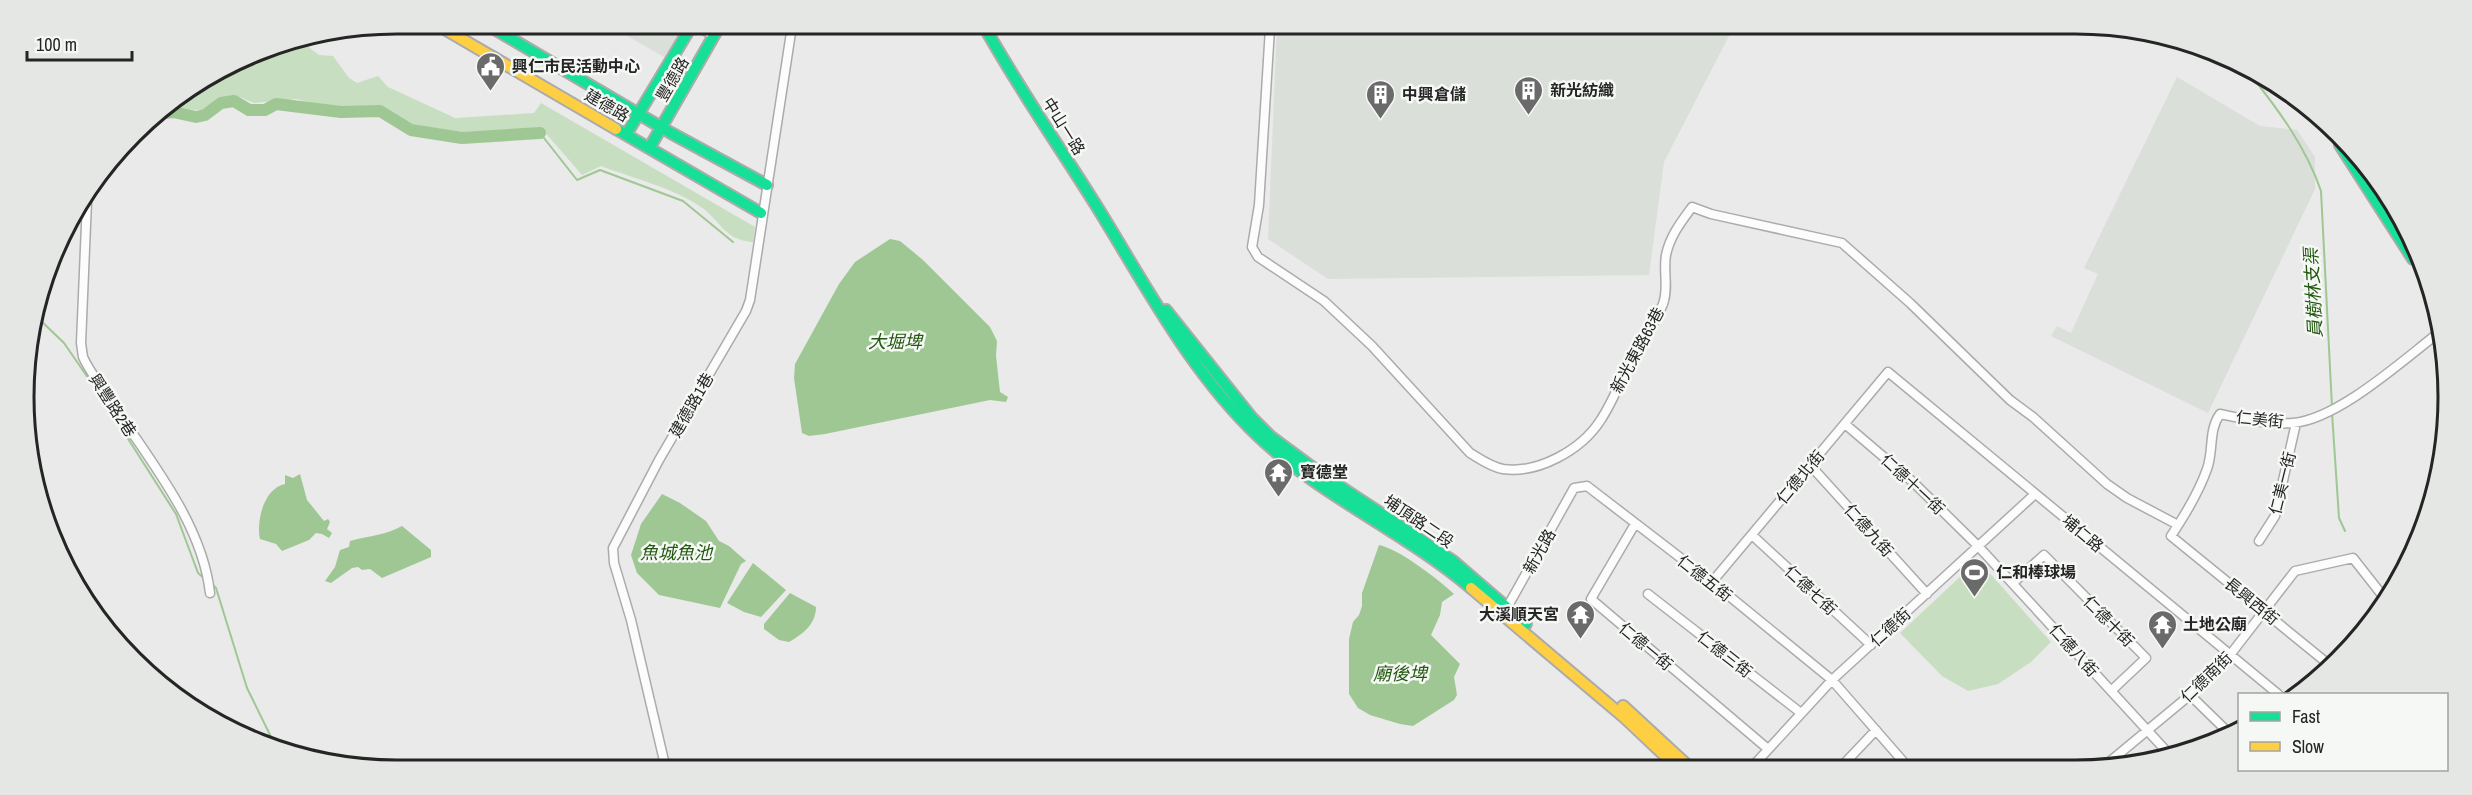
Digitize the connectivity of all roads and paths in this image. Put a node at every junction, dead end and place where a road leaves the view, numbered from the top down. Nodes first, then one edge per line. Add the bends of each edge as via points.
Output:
1 (453, 34) edge
2 (503, 34) edge
3 (688, 34) edge
4 (710, 34) edge
5 (791, 34) edge
6 (989, 34) edge
7 (1270, 34) edge
8 (714, 36) joint
9 (639, 114) junction
10 (661, 127) junction
11 (627, 134) junction
12 (650, 147) junction
13 (2355, 168) edge
14 (767, 185) junction
15 (87, 210) edge
16 (761, 213) junction
17 (2401, 238) edge
18 (1118, 241) joint
19 (2432, 337) edge
20 (1888, 372) joint
21 (1845, 423) junction
22 (2296, 423) junction
23 (1810, 465) junction
24 (1574, 488) joint
25 (2035, 494) junction
26 (1635, 524) junction
27 (2178, 525) junction
28 (1752, 535) junction
29 (2171, 536) joint
30 (2259, 541) dead end
31 (1979, 547) junction
32 (1712, 582) junction
33 (2013, 583) junction
34 (210, 593) dead end
35 (2380, 593) edge
36 (1648, 594) dead end
37 (1927, 594) junction
38 (2264, 610) junction
39 (1505, 611) junction
40 (1871, 645) junction
41 (2230, 655) junction
42 (2324, 660) edge
43 (1832, 680) junction
44 (2111, 691) junction
45 (2277, 693) edge
46 (2190, 695) junction
47 (1801, 713) junction
48 (2224, 728) edge
49 (1875, 730) junction
50 (2147, 730) junction
51 (1768, 749) junction
52 (2164, 749) edge
53 (2114, 758) edge
54 (1668, 759) edge
55 (664, 760) edge
56 (1758, 760) edge
57 (1847, 760) edge
58 (1902, 760) edge

1 - 11 street, 建德路
2 - 9 street, 建德路
3 - 9 street, 豐德路
4 - 8 street
5 - 14 street, 建德路1巷
6 - 18 street, 中山一路
7 - 27 street, 新光東路63巷 via 1259,205 1252,247 1258,257 1324,301 1372,346 1470,453 1483,461 1507,469 1534,466 1571,450 1600,422 1662,306 1667,289 1666,255 1674,232 1692,207 1842,243 2010,400 2107,484
8 - 10 street, 豐德路
9 - 10 street, 建德路
9 - 11 street, 豐德路
10 - 12 street, 豐德路
10 - 14 street, 建德路
11 - 12 street, 建德路
12 - 16 street, 建德路
13 - 17 street
14 - 16 street, 建德路1巷
15 - 34 street, 興豐路2巷 via 83,357 188,523 204,563
16 - 55 street, 建德路1巷 via 746,311 613,548
18 - 39 street, 埔頂路二段 via 1148,288 1271,437 1453,561
19 - 22 street, 仁美街 via 2332,411
20 - 21 street, 仁德北街
20 - 25 street, 埔仁路
21 - 23 street, 仁德北街
21 - 31 street, 仁德十一街
22 - 27 street, 仁美街 via 2220,414 2213,424 2208,467
22 - 30 street, 仁美一街 via 2275,516
23 - 28 street, 仁德北街
23 - 37 street, 仁德九街
24 - 26 street, 仁德五街 via 1587,486
24 - 39 street, 新光路
25 - 31 street, 仁德街
25 - 41 street, 埔仁路
26 - 32 street, 仁德五街
26 - 51 street, 仁德一街 via 1591,599
27 - 29 street, 仁美街
28 - 32 street, 仁德北街
28 - 40 street, 仁德七街
29 - 38 street, 長興西街
31 - 33 street, 仁德八街
31 - 37 street, 仁德街
32 - 43 street, 仁德五街
33 - 44 street, 仁德八街
33 - 44 street, 仁德十街 via 2044,555 2146,658
35 - 38 street, 仁德南街 via 2353,558 2295,571
36 - 47 street, 仁德三街
37 - 40 street, 仁德街
38 - 41 street, 仁德南街
38 - 42 street, 長興西街
39 - 54 street, 埔頂路二段 via 1634,716
40 - 43 street, 仁德街
41 - 45 street, 埔仁路
41 - 46 street, 仁德南街
43 - 47 street, 仁德街
43 - 49 street, 仁德五街
44 - 50 street, 仁德八街
46 - 48 street
46 - 50 street, 仁德南街
47 - 51 street, 仁德街
49 - 57 street
49 - 58 street, 仁德五街
50 - 52 street, 仁德八街
50 - 53 street, 仁德南街
51 - 56 street, 仁德街

